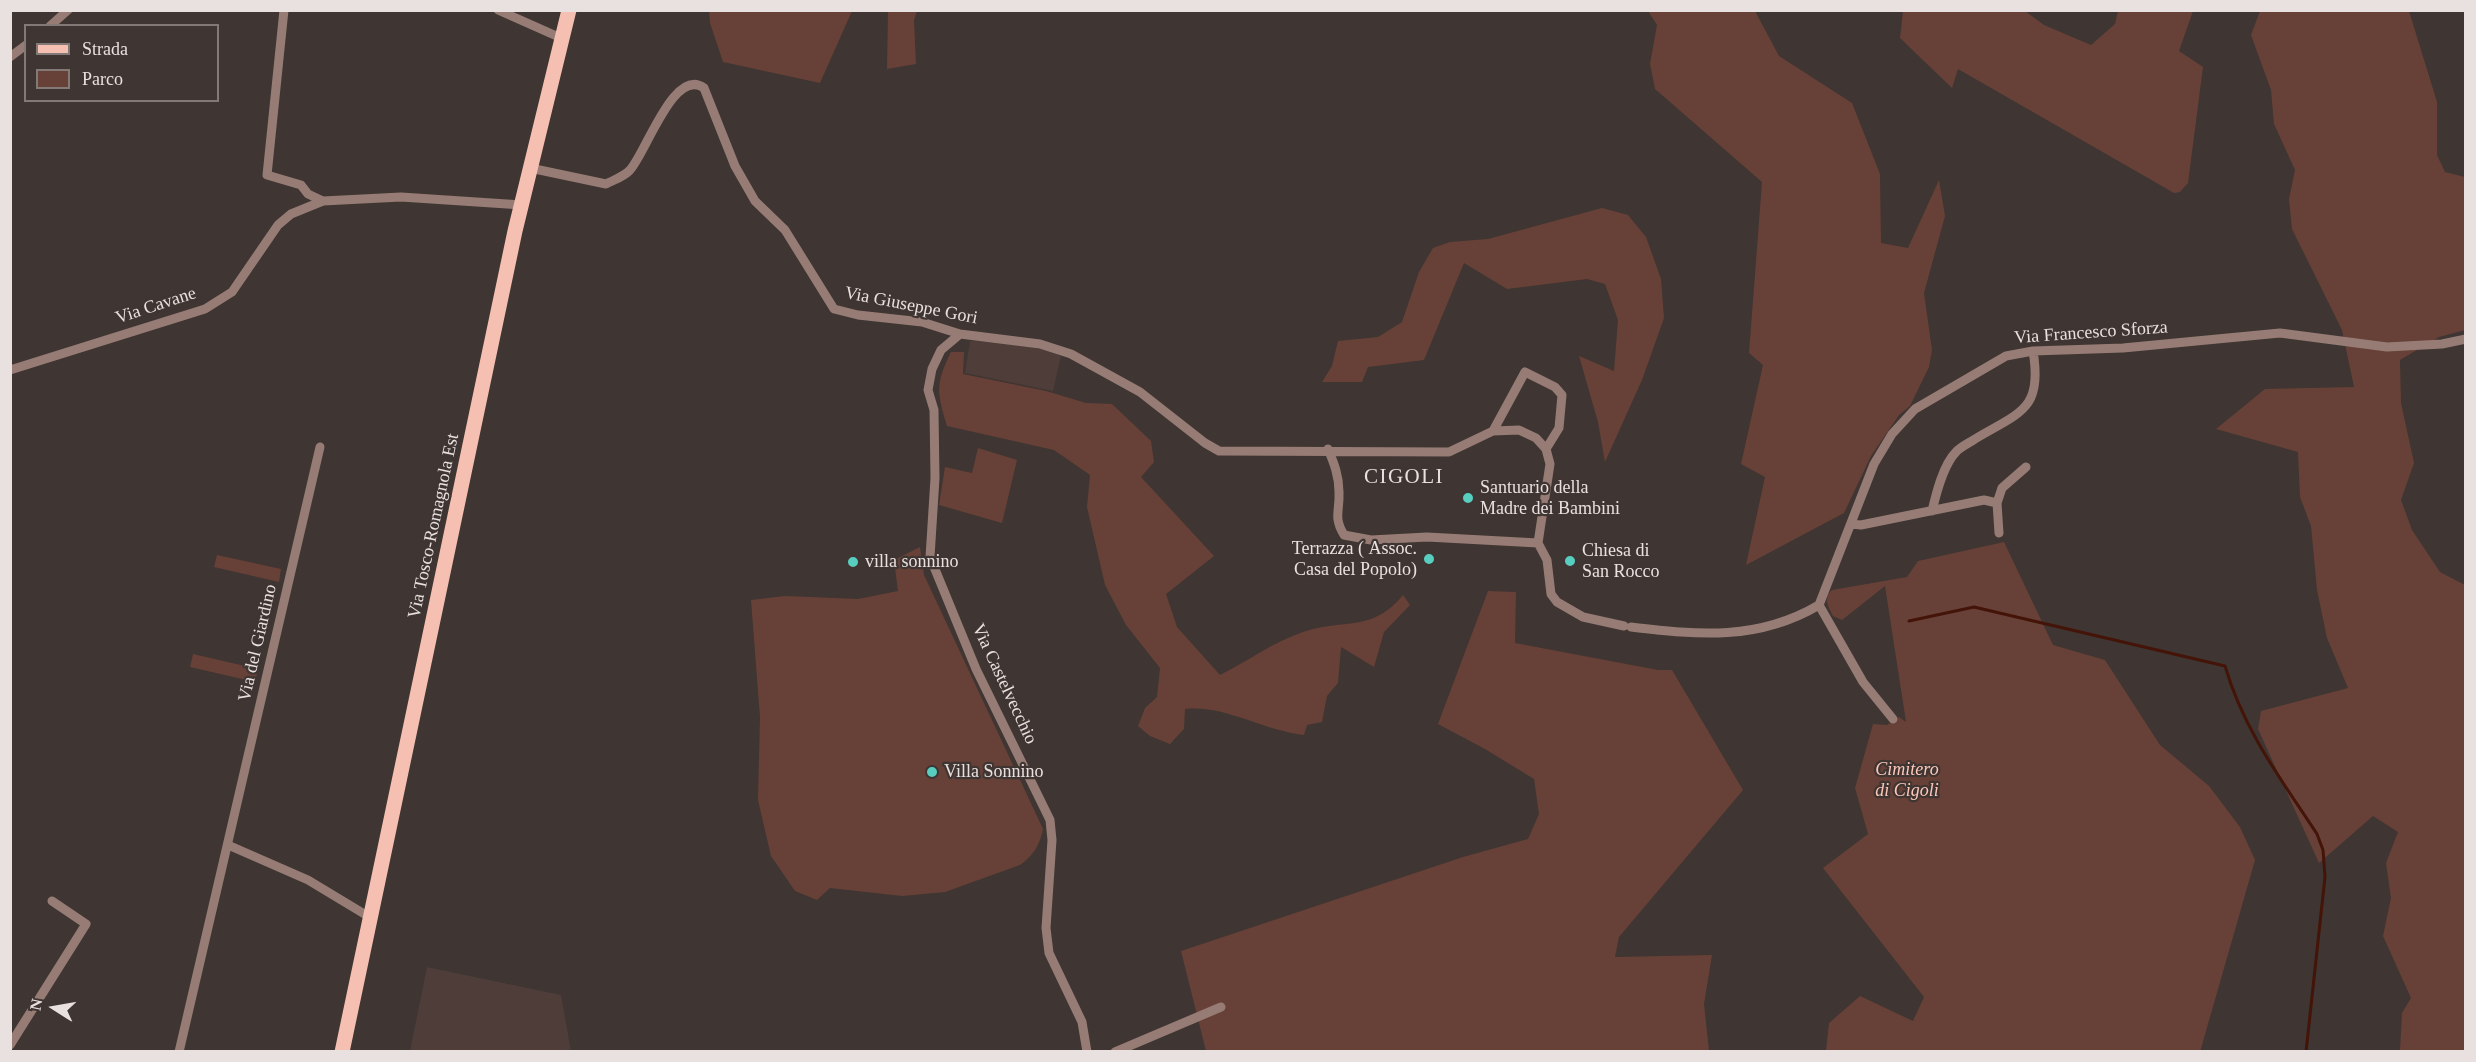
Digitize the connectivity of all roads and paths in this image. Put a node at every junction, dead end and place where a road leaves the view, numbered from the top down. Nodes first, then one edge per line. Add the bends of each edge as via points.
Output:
1 (68, 10) edge
2 (284, 10) edge
3 (498, 10) edge
4 (569, 10) edge
5 (52, 24) edge
6 (561, 38) junction
7 (24, 46) edge
8 (10, 57) edge
9 (530, 168) junction
10 (323, 201) junction
11 (522, 205) junction
12 (960, 334) junction
13 (2466, 339) edge
14 (2033, 351) junction
15 (10, 369) edge
16 (1493, 431) junction
17 (320, 447) dead end
18 (1328, 449) junction
19 (1546, 449) junction
20 (2026, 467) dead end
21 (1997, 502) junction
22 (1932, 511) junction
23 (1851, 524) junction
24 (1999, 534) dead end
25 (1538, 543) junction
26 (1819, 605) junction
27 (1893, 718) dead end
28 (228, 845) junction
29 (52, 902) dead end
30 (371, 918) junction
31 (1221, 1006) dead end
32 (10, 1045) edge
33 (179, 1052) edge
34 (342, 1052) edge
35 (1087, 1052) edge
36 (1115, 1052) edge

1 - 5 street
2 - 10 street via 267,175 301,185 308,194
3 - 6 street
4 - 6 main road, Via Tosco-Romagnola Est
6 - 9 main road, Via Tosco-Romagnola Est
7 - 8 street
9 - 11 main road, Via Tosco-Romagnola Est
9 - 12 street, Via Giuseppe Gori via 606,184 630,170 679,90 691,83 699,84 755,201 785,230 834,309 922,322
10 - 11 street, Via Cavane via 401,197
10 - 15 street, Via Cavane via 291,214 278,225 232,292 205,309
11 - 30 main road, Via Tosco-Romagnola Est
12 - 18 street, Via Giuseppe Gori via 1040,344 1071,354 1140,392 1219,451
12 - 35 street, Via Castelvecchio via 941,350 928,390 934,410 930,557 976,669 1050,820 1046,928 1049,953 1082,1022
13 - 14 street, Via Francesco Sforza via 2387,347 2280,333 2123,348
14 - 22 street via 2036,390 2028,406 1956,452 1937,487
14 - 23 street, Via Francesco Sforza via 1998,359 1915,409 1892,434 1874,464
16 - 18 street, Via Giuseppe Gori via 1449,452
16 - 19 street via 1519,430 1536,438
16 - 19 street via 1525,372 1555,387 1562,395 1559,428
17 - 28 street, Via del Giardino
18 - 25 street via 1338,477 1337,523 1344,535
19 - 25 street via 1550,464
20 - 21 street via 2002,488
21 - 22 street via 1984,500
21 - 24 street
22 - 23 street
23 - 26 street, Via Francesco Sforza
25 - 26 street via 1546,560 1551,594 1557,602 1583,617 1627,627 1702,634 1743,633 1797,617
26 - 27 street via 1863,682
28 - 30 street via 308,880
28 - 33 street, Via del Giardino
29 - 32 street via 87,924
30 - 34 main road, Via Tosco-Romagnola Est
31 - 36 street

